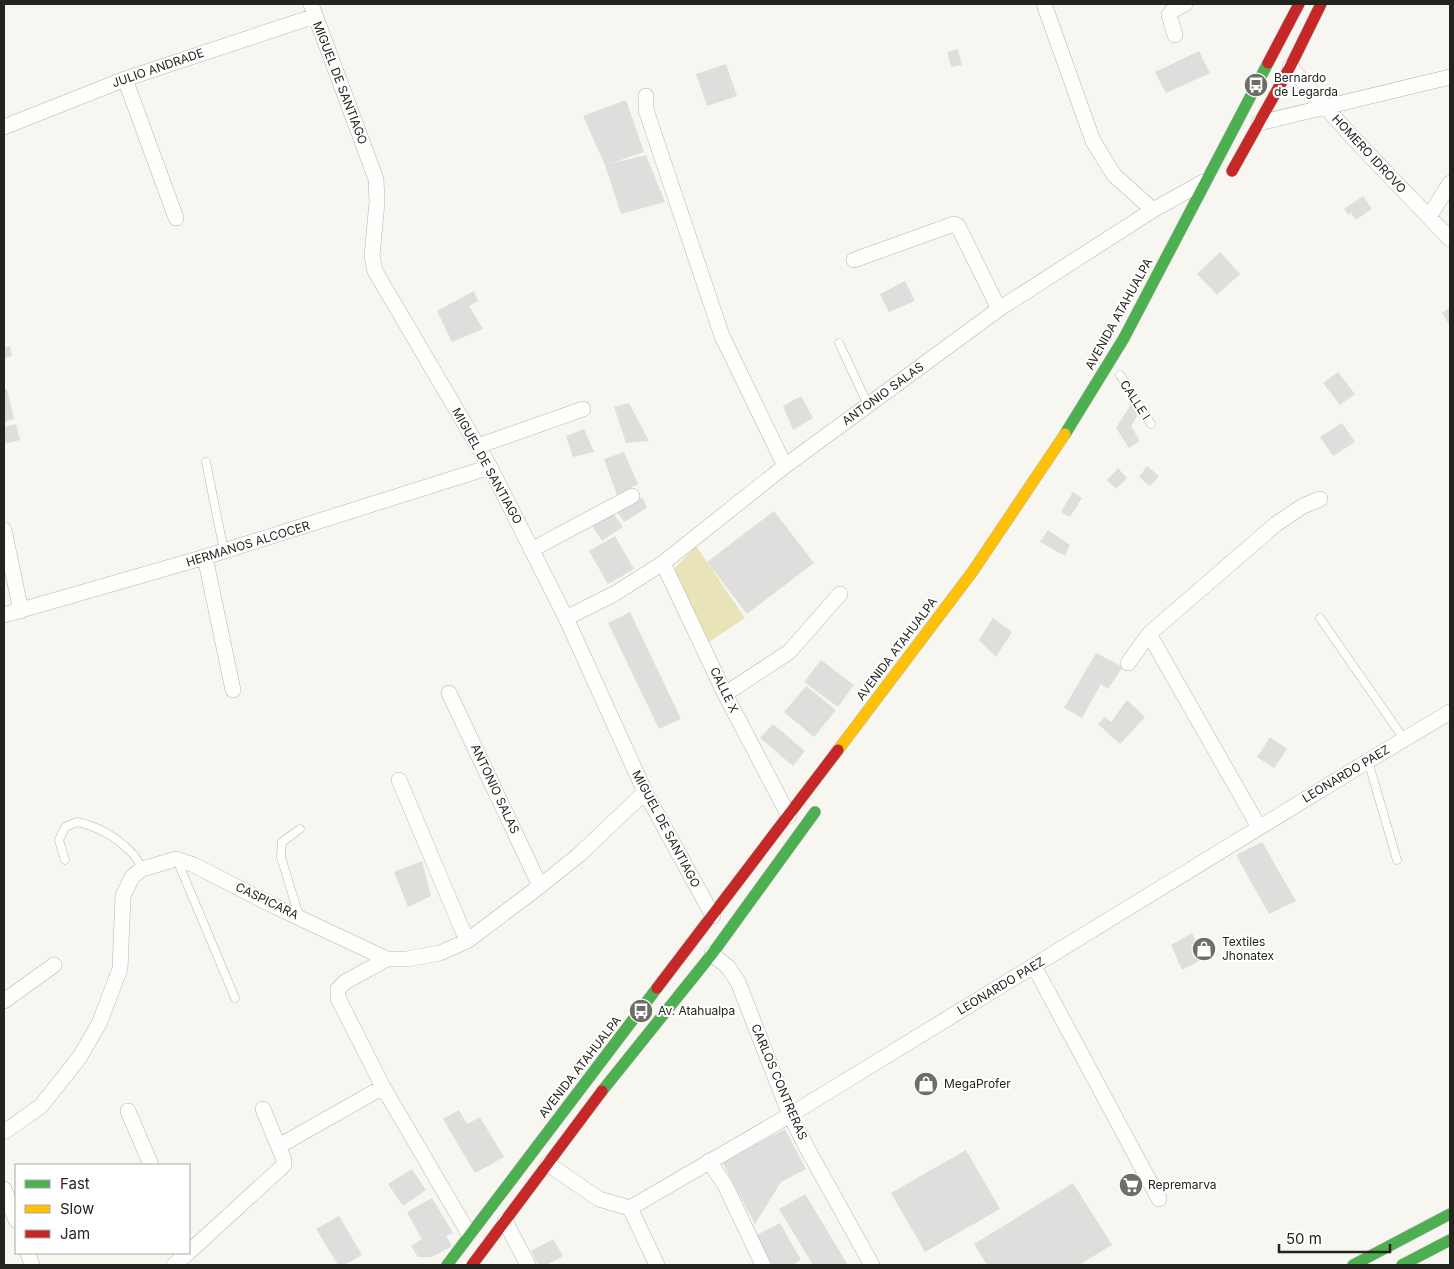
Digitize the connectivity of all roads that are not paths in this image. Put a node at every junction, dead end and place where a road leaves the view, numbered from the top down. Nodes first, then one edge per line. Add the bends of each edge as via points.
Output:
1 (1044, 4) edge
2 (1186, 4) edge
3 (1299, 4) edge
4 (1321, 4) edge
5 (313, 10) edge
6 (1176, 35) dead end
7 (1290, 67) junction
8 (1450, 77) edge
9 (125, 79) junction
10 (646, 96) dead end
11 (1326, 107) junction
12 (1259, 123) junction
13 (4, 126) edge
14 (1208, 180) junction
15 (1227, 180) dead end
16 (1450, 184) edge
17 (1153, 210) junction
18 (1429, 217) junction
19 (176, 218) dead end
20 (1450, 239) edge
21 (854, 260) dead end
22 (999, 310) junction
23 (839, 343) dead end
24 (1120, 376) dead end
25 (868, 405) junction
26 (583, 409) dead end
27 (1151, 424) dead end
28 (478, 446) junction
29 (206, 462) dead end
30 (785, 466) junction
31 (490, 467) junction
32 (632, 496) dead end
33 (1320, 499) dead end
34 (4, 530) edge
35 (531, 550) junction
36 (224, 551) junction
37 (205, 557) junction
38 (663, 563) junction
39 (840, 594) dead end
40 (21, 611) junction
41 (4, 615) edge
42 (566, 618) junction
43 (1320, 618) dead end
44 (1149, 634) junction
45 (1128, 664) dead end
46 (233, 690) dead end
47 (449, 693) dead end
48 (725, 694) junction
49 (1450, 712) edge
50 (1404, 739) junction
51 (1368, 761) junction
52 (399, 780) dead end
53 (645, 792) junction
54 (822, 803) dead end
55 (789, 816) junction
56 (1259, 827) junction
57 (300, 829) dead end
58 (176, 859) junction
59 (65, 860) dead end
60 (1397, 860) dead end
61 (142, 869) junction
62 (540, 886) junction
63 (299, 916) junction
64 (713, 916) junction
65 (467, 941) junction
66 (712, 954) junction
67 (387, 959) junction
68 (54, 965) dead end
69 (1034, 966) junction
70 (235, 998) dead end
71 (4, 1001) edge
72 (383, 1087) junction
73 (263, 1109) dead end
74 (128, 1111) dead end
75 (790, 1115) junction
76 (4, 1132) edge
77 (279, 1146) junction
78 (709, 1161) junction
79 (151, 1164) edge
80 (548, 1164) junction
81 (4, 1189) edge
82 (1159, 1199) dead end
83 (630, 1208) junction
84 (1450, 1214) edge
85 (15, 1217) edge
86 (506, 1221) junction
87 (469, 1234) junction
88 (1450, 1240) edge
89 (190, 1251) edge
90 (187, 1254) edge
91 (174, 1265) edge
92 (447, 1265) edge
93 (472, 1265) edge
94 (528, 1265) edge
95 (657, 1265) edge
96 (763, 1265) edge
97 (872, 1265) edge
98 (1353, 1265) edge
99 (1402, 1265) edge

1 - 17 street via 1093,142 1114,175
2 - 6 street via 1169,15
3 - 14 main road, AVENIDA ATAHUALPA
4 - 7 main road
5 - 9 street, JULIO ANDRADE
5 - 28 street, MIGUEL DE SANTIAGO via 376,179 372,256 375,271
7 - 11 street, HOMERO IDROVO
7 - 12 main road
8 - 11 street
9 - 13 street, JULIO ANDRADE
9 - 19 street
10 - 30 street via 646,110 722,336
11 - 12 street
11 - 18 street, HOMERO IDROVO
12 - 15 main road
14 - 17 street, ANTONIO SALAS
14 - 55 main road, AVENIDA ATAHUALPA via 1124,338 1052,456 973,571
16 - 18 street
17 - 22 street, ANTONIO SALAS
18 - 20 street, HOMERO IDROVO
21 - 22 street via 954,224 958,226
22 - 25 street, ANTONIO SALAS
23 - 25 lane
24 - 27 lane, CALLE I
25 - 30 street, ANTONIO SALAS
26 - 28 street
28 - 31 street, MIGUEL DE SANTIAGO
29 - 36 lane
30 - 38 street, ANTONIO SALAS
31 - 35 street, MIGUEL DE SANTIAGO
31 - 36 street, HERMANOS ALCOCER
32 - 35 street
33 - 44 street via 1276,524
34 - 40 street
35 - 42 street, MIGUEL DE SANTIAGO
36 - 37 street, HERMANOS ALCOCER
37 - 40 street, HERMANOS ALCOCER
37 - 46 street
38 - 42 street, ANTONIO SALAS via 614,594
38 - 48 street, CALLE X
39 - 48 street via 789,652
40 - 41 street, HERMANOS ALCOCER
42 - 53 street, MIGUEL DE SANTIAGO
43 - 50 lane
44 - 45 street
44 - 56 street
47 - 62 street, ANTONIO SALAS
48 - 55 street, CALLE X
49 - 50 street, LEONARDO PAEZ
50 - 51 street, LEONARDO PAEZ
51 - 56 street, LEONARDO PAEZ
51 - 60 lane
52 - 65 street
53 - 62 street, CASPICARA via 580,854
53 - 64 street, MIGUEL DE SANTIAGO
54 - 66 main road
55 - 64 main road, AVENIDA ATAHUALPA
56 - 69 street, LEONARDO PAEZ
57 - 63 lane via 282,842 281,857
58 - 61 street
58 - 63 street, CASPICARA
58 - 70 lane
59 - 61 lane via 59,840 65,827 77,822 94,826 116,840 133,853
61 - 76 street via 132,877 123,896 120,969 99,1024 41,1106
62 - 65 street, CASPICARA
63 - 67 street, CASPICARA
64 - 87 main road, AVENIDA ATAHUALPA
65 - 67 street, CASPICARA via 440,953
66 - 75 street, CARLOS CONTRERAS via 728,967 738,982
66 - 80 main road
67 - 72 street via 338,989 338,998
68 - 71 street
69 - 75 street, LEONARDO PAEZ
69 - 82 street
72 - 77 street
72 - 87 street
73 - 77 street
74 - 79 street
75 - 78 street, LEONARDO PAEZ
75 - 97 street, CARLOS CONTRERAS
77 - 89 street via 284,1165
78 - 83 street, LEONARDO PAEZ
78 - 96 street
80 - 83 street via 599,1199
80 - 86 main road
81 - 85 street
83 - 95 street
84 - 98 main road
86 - 93 main road
86 - 94 street
87 - 92 main road, AVENIDA ATAHUALPA
88 - 99 main road
90 - 91 street

